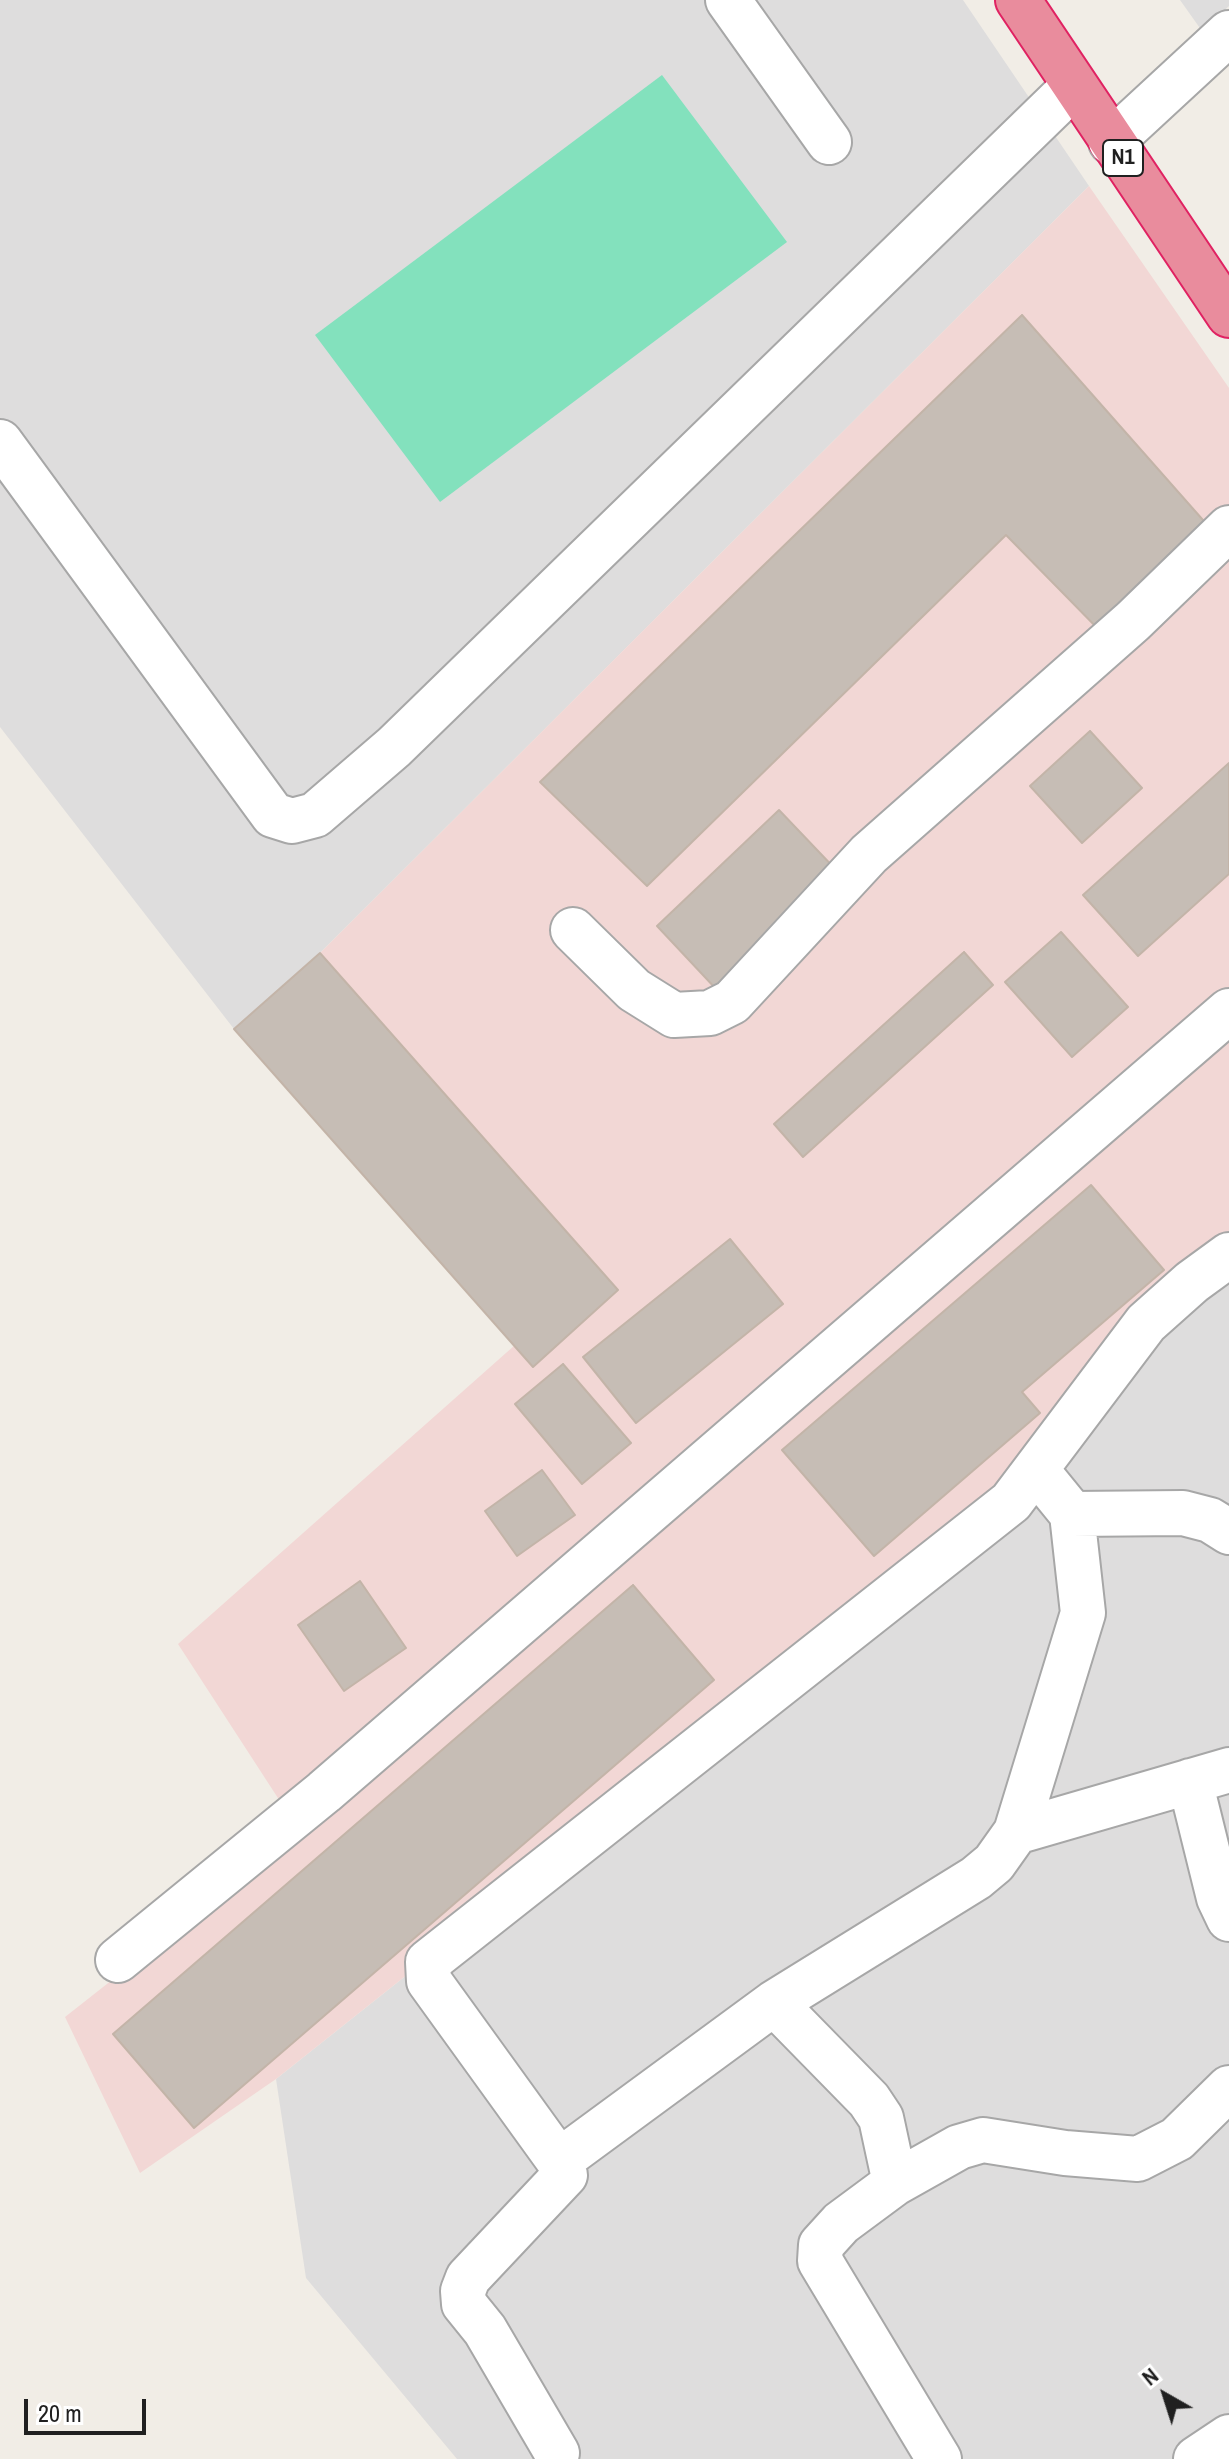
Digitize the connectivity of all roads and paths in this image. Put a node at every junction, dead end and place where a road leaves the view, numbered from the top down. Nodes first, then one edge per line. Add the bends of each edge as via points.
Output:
1 (728, 0) edge
2 (1018, 0) edge
3 (1229, 33) edge
4 (1074, 86) junction
5 (829, 142) dead end
6 (1111, 142) junction
7 (1229, 315) edge
8 (0, 442) edge
9 (1229, 528) edge
10 (573, 930) dead end
11 (1229, 1011) edge
12 (1229, 1255) edge
13 (1037, 1471) junction
14 (1072, 1514) junction
15 (1229, 1532) edge
16 (1210, 1776) edge
17 (1016, 1832) junction
18 (1229, 1919) edge
19 (118, 1960) dead end
20 (774, 2003) junction
21 (1229, 2088) edge
22 (559, 2161) junction
23 (895, 2183) junction
24 (1229, 2437) edge
25 (557, 2453) dead end
26 (939, 2459) edge
27 (1196, 2459) edge

1 - 5 street
2 - 4 highway, N1
3 - 6 street
4 - 6 highway, N1
4 - 8 street via 394,747 315,815 292,821 273,815
6 - 7 highway, N1
9 - 10 street via 1133,621 869,854 732,1002 710,1013 674,1015 634,990
11 - 19 street via 336,1782
12 - 13 street via 1146,1323
13 - 14 street
13 - 22 street via 1000,1511 428,1962 429,1981
14 - 15 street via 1183,1513
14 - 17 street via 1083,1613
16 - 17 street
16 - 18 street via 1219,1898
17 - 20 street via 976,1878
20 - 22 street
20 - 23 street via 869,2100 881,2118
21 - 23 street via 1177,2139 1138,2159 983,2140 942,2155
22 - 25 street via 565,2175 468,2278 463,2291 464,2304 485,2330
23 - 26 street via 841,2223 821,2245 820,2261
24 - 27 street

